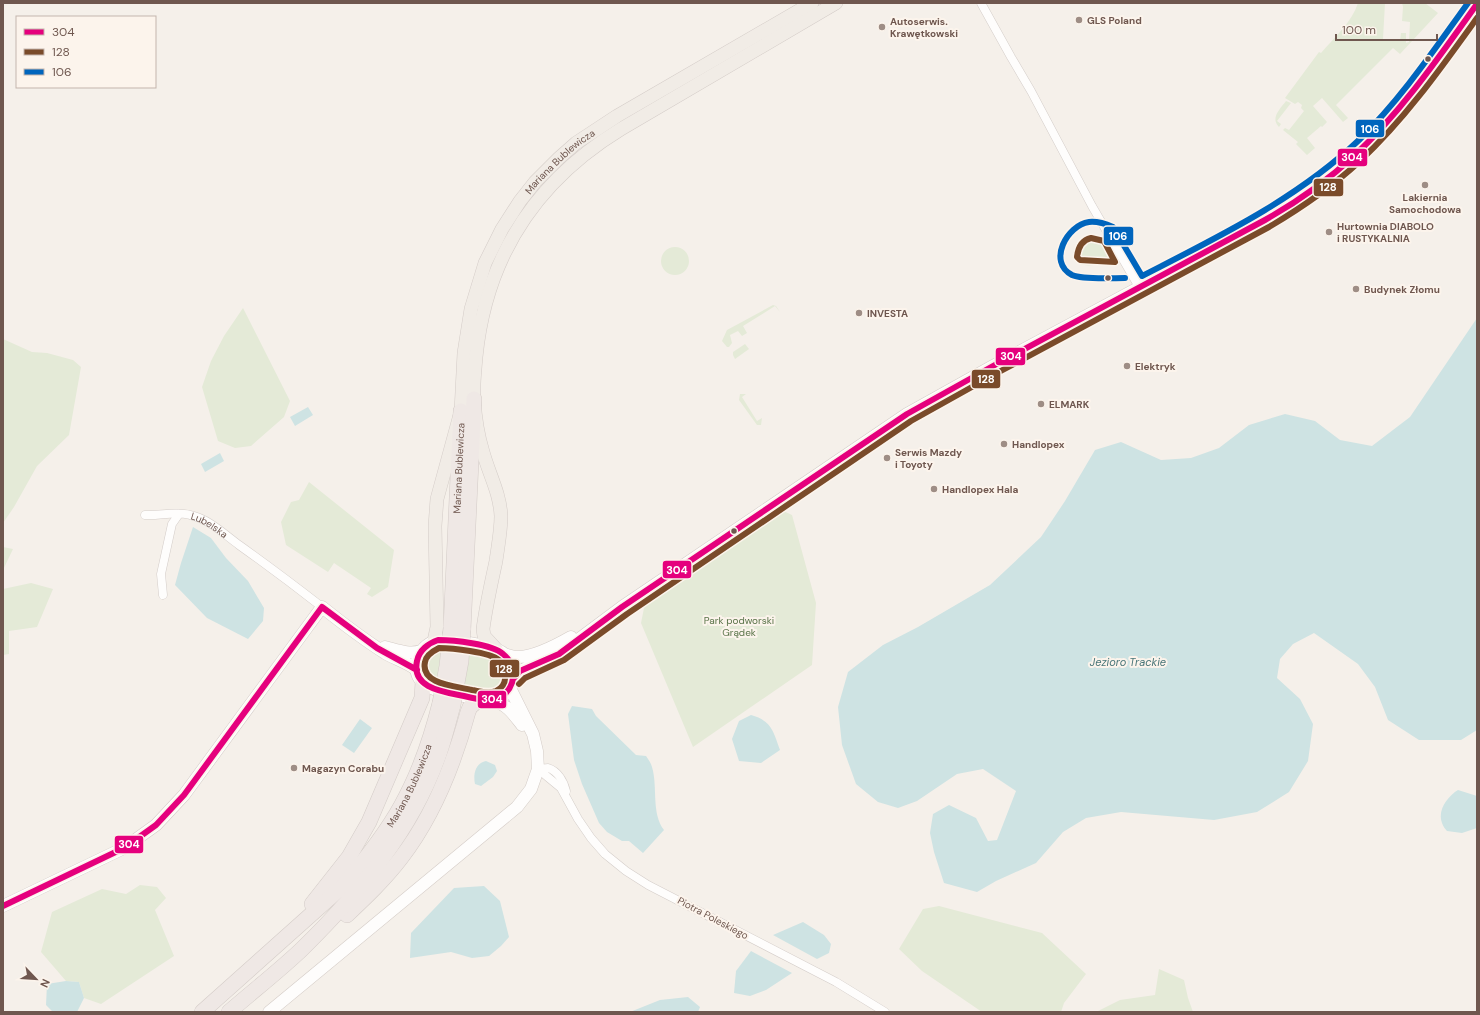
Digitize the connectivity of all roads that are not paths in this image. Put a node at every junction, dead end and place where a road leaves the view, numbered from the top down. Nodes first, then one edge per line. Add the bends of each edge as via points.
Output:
1 (812, 3) edge
2 (836, 3) edge
3 (981, 3) edge
4 (1477, 4) edge
5 (1139, 287) junction
6 (474, 399) junction
7 (461, 411) junction
8 (179, 514) junction
9 (145, 515) dead end
10 (164, 595) dead end
11 (322, 607) junction
12 (622, 607) junction
13 (457, 629) junction
14 (434, 641) junction
15 (376, 646) junction
16 (421, 651) junction
17 (500, 651) junction
18 (420, 676) junction
19 (512, 683) junction
20 (486, 700) junction
21 (446, 704) junction
22 (538, 769) junction
23 (3, 906) edge
24 (302, 949) junction
25 (270, 952) junction
26 (202, 1012) edge
27 (229, 1012) edge
28 (269, 1012) edge
29 (885, 1012) edge

1 - 7 main road, Mariana Bublewicza via 576,143 527,191 494,244 473,298 463,359
2 - 6 main road, Mariana Bublewicza via 621,129 565,170 538,199 516,230 500,260 490,287 478,342
3 - 5 street
4 - 5 street via 1406,100 1365,145 1338,169 1280,211
5 - 12 street via 907,414
6 - 13 highway, Mariana Bublewicza
6 - 17 main road via 481,444 498,493 501,517 483,629 484,636
7 - 13 highway, Mariana Bublewicza
7 - 14 main road via 437,499 437,627
8 - 9 street, Lubelska
8 - 10 street via 172,524 161,574
8 - 11 street, Lubelska via 198,517 209,523
11 - 15 street
11 - 23 street via 184,795 156,825 124,848
12 - 17 street via 558,644 522,657
12 - 19 street via 559,654 520,671
13 - 21 highway, Mariana Bublewicza, bridge via 461,661
14 - 16 street
14 - 17 street via 446,640
15 - 16 street via 410,653
15 - 18 street via 411,665
16 - 18 street via 417,662
17 - 19 street via 514,670
18 - 20 street via 427,686 440,692
18 - 25 highway via 422,698 369,822 349,857 316,900
19 - 20 street via 505,694
19 - 22 street via 533,734
20 - 22 street via 504,705 525,730 532,740
20 - 24 highway via 470,708 449,771 431,810 401,858 370,894 339,922
21 - 24 highway, Mariana Bublewicza via 446,733 431,776 420,798 394,842 355,893
21 - 25 highway, Mariana Bublewicza via 417,774 389,826 343,886
22 - 28 street via 531,789 517,807
22 - 29 street, Piotra Poleskiego via 562,788 570,806 591,838 605,854 626,871 648,885 836,982
24 - 27 highway, Mariana Bublewicza
25 - 26 highway, Mariana Bublewicza

